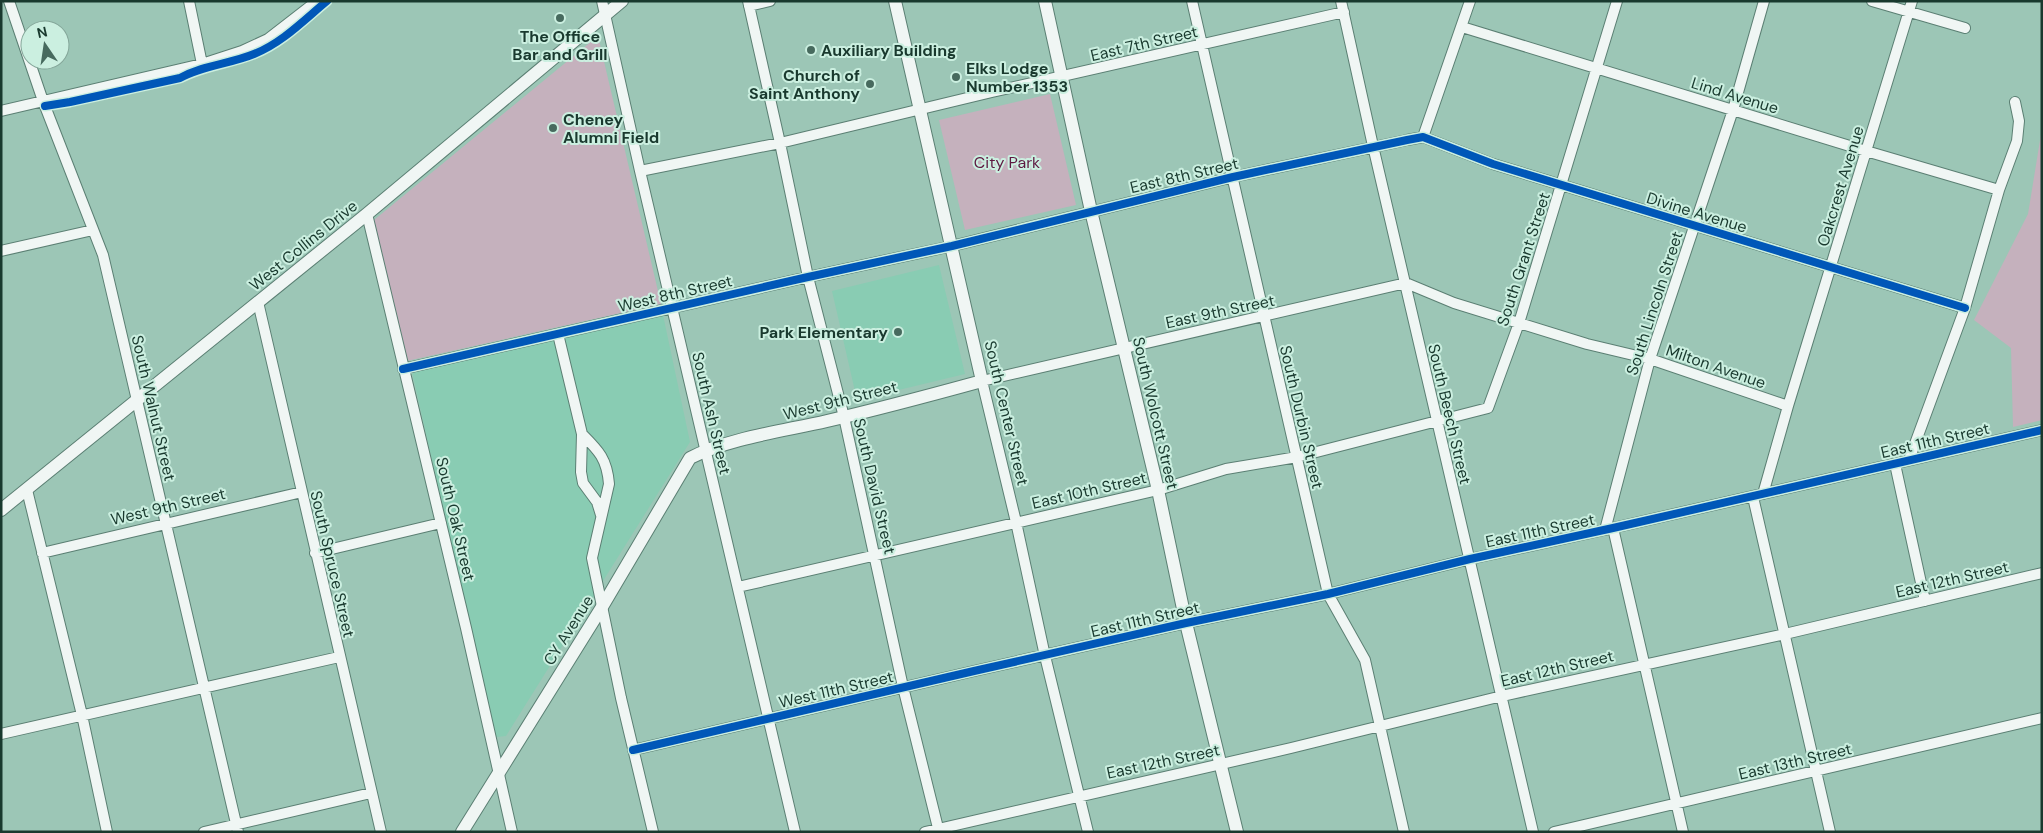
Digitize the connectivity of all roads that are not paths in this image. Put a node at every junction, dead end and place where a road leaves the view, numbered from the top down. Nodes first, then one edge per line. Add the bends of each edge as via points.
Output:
1 (9, 1) edge
2 (189, 1) edge
3 (317, 1) edge
4 (602, 1) edge
5 (622, 1) edge
6 (770, 1) edge
7 (896, 1) edge
8 (1045, 1) edge
9 (1192, 1) edge
10 (1341, 1) edge
11 (1470, 1) edge
12 (1617, 1) edge
13 (1764, 1) edge
14 (1872, 1) edge
15 (1912, 1) edge
16 (748, 4) edge
17 (1344, 12) junction
18 (1909, 13) junction
19 (605, 15) junction
20 (1462, 27) junction
21 (1965, 28) dead end
22 (1203, 45) junction
23 (202, 64) junction
24 (1596, 68) junction
25 (1062, 76) junction
26 (43, 100) junction
27 (2015, 102) dead end
28 (921, 109) junction
29 (1733, 110) junction
30 (1, 111) edge
31 (1423, 137) junction
32 (780, 143) junction
33 (1373, 146) junction
34 (1866, 151) junction
35 (640, 171) junction
36 (1232, 177) junction
37 (1562, 185) junction
38 (1999, 190) junction
39 (1091, 211) junction
40 (367, 214) junction
41 (1695, 227) junction
42 (93, 230) junction
43 (952, 246) junction
44 (1, 251) edge
45 (1830, 267) junction
46 (808, 277) junction
47 (1406, 283) junction
48 (258, 302) junction
49 (673, 308) junction
50 (1965, 308) junction
51 (1263, 318) junction
52 (1519, 323) junction
53 (558, 334) junction
54 (1124, 348) junction
55 (1650, 359) junction
56 (403, 369) junction
57 (982, 381) junction
58 (138, 401) junction
59 (1788, 406) junction
60 (1488, 408) joint
61 (844, 417) junction
62 (1438, 420) junction
63 (2042, 430) edge
64 (582, 434) junction
65 (705, 450) junction
66 (1297, 457) junction
67 (1909, 460) junction
68 (1895, 464) junction
69 (27, 490) junction
70 (1158, 490) junction
71 (302, 492) junction
72 (1758, 495) junction
73 (1, 510) edge
74 (602, 516) junction
75 (1016, 522) junction
76 (441, 523) junction
77 (166, 524) junction
78 (1609, 529) junction
79 (42, 553) junction
80 (316, 553) junction
81 (875, 554) junction
82 (1470, 559) junction
83 (2042, 573) edge
84 (738, 587) junction
85 (1328, 594) junction
86 (1925, 601) junction
87 (602, 607) junction
88 (1186, 623) junction
89 (1785, 634) junction
90 (339, 656) junction
91 (1045, 656) junction
92 (1644, 664) junction
93 (204, 688) junction
94 (903, 688) junction
95 (1502, 696) junction
96 (82, 715) junction
97 (2042, 718) edge
98 (768, 719) junction
99 (1380, 726) junction
100 (1, 734) edge
101 (633, 750) junction
102 (1221, 764) junction
103 (1816, 771) junction
104 (499, 773) junction
105 (371, 793) junction
106 (1080, 795) junction
107 (1676, 804) junction
108 (237, 828) edge
109 (939, 830) edge
110 (107, 832) edge
111 (204, 832) edge
112 (381, 832) edge
113 (462, 832) edge
114 (512, 832) edge
115 (653, 832) edge
116 (794, 832) edge
117 (925, 832) edge
118 (1088, 832) edge
119 (1237, 832) edge
120 (1404, 832) edge
121 (1533, 832) edge
122 (1554, 832) edge
123 (1683, 832) edge
124 (1830, 832) edge

1 - 26 street, South Walnut Street
2 - 23 street
3 - 23 street via 252,48
4 - 19 street, South Ash Street
5 - 19 main road, West Collins Drive
6 - 16 street
7 - 28 main road, South Center Street
8 - 25 main road, South Wolcott Street
9 - 22 street, South Durbin Street
10 - 17 street, South Beech Street
11 - 20 street
12 - 24 street, South Grant Street
13 - 29 street, South Lincoln Street
14 - 18 street
15 - 18 street, Oakcrest Avenue
16 - 32 street, South David Street
17 - 22 street, East 7th Street
17 - 33 street, South Beech Street
18 - 21 street
18 - 34 street, Oakcrest Avenue
19 - 35 street, South Ash Street
19 - 40 main road, West Collins Drive
20 - 24 street, Lind Avenue
20 - 31 street
22 - 25 street, East 7th Street
22 - 36 street, South Durbin Street
23 - 26 street
24 - 29 street, Lind Avenue
24 - 37 street, South Grant Street
25 - 28 street, East 7th Street
25 - 39 main road, South Wolcott Street
26 - 30 street
26 - 42 street, South Walnut Street
27 - 38 street via 2019,121 2017,141
28 - 32 street, East 7th Street
28 - 43 main road, South Center Street
29 - 34 street, Lind Avenue
29 - 41 street, South Lincoln Street
31 - 33 street, East 8th Street
31 - 37 street, Divine Avenue via 1493,164
32 - 35 street, East 7th Street
32 - 46 street, South David Street
33 - 36 street, East 8th Street
33 - 47 street, South Beech Street
34 - 38 street, Lind Avenue
34 - 45 street, Oakcrest Avenue
35 - 49 street, South Ash Street
36 - 39 street, East 8th Street
36 - 51 street, South Durbin Street
37 - 41 street, Divine Avenue
37 - 52 street, South Grant Street
38 - 50 street
39 - 43 street, East 8th Street
39 - 54 main road, South Wolcott Street
40 - 48 main road, West Collins Drive
40 - 56 street, South Oak Street
41 - 45 street, Divine Avenue
41 - 55 street, South Lincoln Street
42 - 44 street
42 - 58 street, South Walnut Street via 103,255
43 - 46 street, West 8th Street
43 - 57 main road, South Center Street
45 - 50 street, Divine Avenue
45 - 59 street, Oakcrest Avenue
46 - 49 street, West 8th Street
46 - 61 street, South David Street
47 - 51 street, East 9th Street
47 - 52 street, Milton Avenue via 1454,303
47 - 62 street, South Beech Street
48 - 58 main road, West Collins Drive
48 - 71 street, South Spruce Street
49 - 53 street, West 8th Street
49 - 65 street, South Ash Street
50 - 67 street
51 - 54 street, East 9th Street
51 - 66 street, South Durbin Street
52 - 55 street, Milton Avenue
52 - 60 street, South Grant Street
53 - 56 street, West 8th Street
53 - 64 street
54 - 57 street, East 9th Street
54 - 70 main road, South Wolcott Street
55 - 59 street, Milton Avenue
55 - 78 street, South Lincoln Street
56 - 76 street, South Oak Street
57 - 61 main road, West 9th Street
57 - 75 street, South Center Street
58 - 69 main road, West Collins Drive
58 - 77 street, South Walnut Street
59 - 72 street, Oakcrest Avenue
60 - 62 street, East 10th Street
61 - 65 main road, West 9th Street
61 - 81 street, South David Street
62 - 66 street, East 10th Street
62 - 82 street, South Beech Street
63 - 67 street, East 11th Street
64 - 74 street via 583,483 597,502
64 - 74 street via 601,453 608,476
65 - 84 street, South Ash Street
65 - 87 main road, CY Avenue via 690,458
66 - 70 street, East 10th Street via 1226,469
66 - 85 street, South Durbin Street
67 - 68 street, East 11th Street
68 - 72 street, East 11th Street
68 - 86 street
69 - 73 main road, West Collins Drive
69 - 79 street
70 - 75 street, East 10th Street
70 - 88 main road, South Wolcott Street
71 - 77 street, West 9th Street
71 - 80 street, South Spruce Street
72 - 78 street, East 11th Street
72 - 89 street
74 - 87 street via 592,558
75 - 81 street, East 10th Street
75 - 91 street, South Center Street
76 - 80 street
76 - 104 street, South Oak Street
77 - 79 street, West 9th Street
77 - 93 street, South Walnut Street
78 - 82 street, East 11th Street
78 - 92 street, South Lincoln Street
79 - 96 street
80 - 90 street, South Spruce Street
81 - 84 street, East 10th Street
81 - 94 street, South David Street
82 - 85 street, East 11th Street
82 - 95 street, South Beech Street
83 - 86 street, East 12th Street
84 - 98 street, South Ash Street
85 - 88 street, East 11th Street
85 - 99 street, South Durbin Street via 1365,660
86 - 89 street, East 12th Street
87 - 101 street
87 - 104 main road, CY Avenue
88 - 91 street, East 11th Street
88 - 102 main road, South Wolcott Street
89 - 92 street, East 12th Street
89 - 103 street
90 - 93 street
90 - 105 street, South Spruce Street
91 - 94 street, West 11th Street
91 - 106 street, South Center Street
92 - 95 street, East 12th Street
92 - 107 street, South Lincoln Street
93 - 96 street
93 - 108 street, South Walnut Street
94 - 98 street, West 11th Street
94 - 109 street, South David Street
95 - 99 street, East 12th Street
95 - 121 street, South Beech Street
96 - 100 street
96 - 110 street
97 - 103 street, East 13th Street
98 - 101 street, West 11th Street
98 - 116 street, South Ash Street
99 - 102 street, East 12th Street
99 - 120 street, South Durbin Street
101 - 115 street
102 - 106 street, East 12th Street
102 - 119 main road, South Wolcott Street
103 - 107 street, East 13th Street
103 - 124 street
104 - 113 main road, CY Avenue
104 - 114 street, South Oak Street
105 - 108 street
105 - 112 street, South Spruce Street
106 - 109 street, East 12th Street
106 - 118 street, South Center Street
107 - 122 street, East 13th Street
107 - 123 street, South Lincoln Street
108 - 111 street
109 - 117 street, East 12th Street

